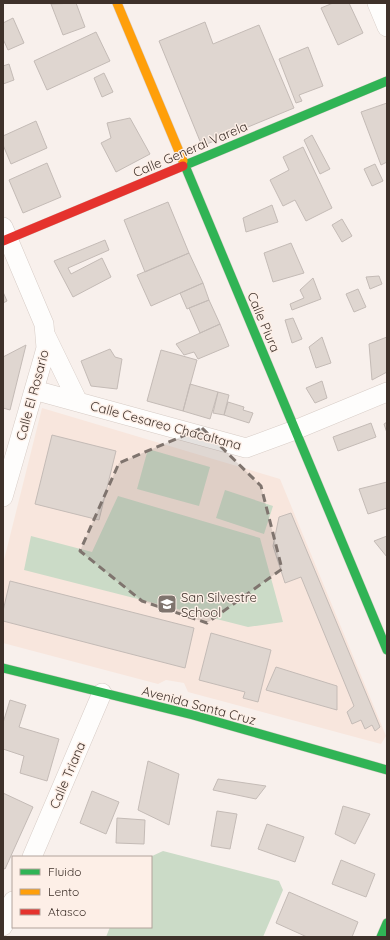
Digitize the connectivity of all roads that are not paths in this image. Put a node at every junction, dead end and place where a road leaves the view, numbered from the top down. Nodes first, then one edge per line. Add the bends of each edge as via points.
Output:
1 (117, 3) edge
2 (377, 3) edge
3 (387, 27) edge
4 (387, 81) edge
5 (184, 165) junction
6 (5, 236) edge
7 (46, 336) junction
8 (34, 390) junction
9 (387, 392) edge
10 (78, 402) junction
11 (295, 430) junction
12 (3, 497) edge
13 (387, 650) edge
14 (3, 668) edge
15 (102, 693) junction
16 (387, 770) edge
17 (32, 856) edge
18 (12, 904) edge
19 (387, 923) edge
20 (3, 926) edge
21 (381, 937) edge

1 - 5 street, Calle Piura
2 - 3 street
4 - 5 street, Calle General Varela
5 - 6 street, Calle General Varela
5 - 11 street, Calle Piura
6 - 7 street, Calle El Rosario via 39,310
7 - 8 street, Calle El Rosario via 46,348
7 - 10 street, Calle Cesareo Chacaltana
8 - 10 street, Calle Cesareo Chacaltana
8 - 12 street, Calle El Rosario
9 - 11 street, Calle Cesareo Chacaltana
10 - 11 street, Calle Cesareo Chacaltana via 246,448
11 - 13 street, Calle Piura
14 - 15 street, Avenida Santa Cruz
15 - 16 street, Avenida Santa Cruz via 193,715
15 - 17 street, Calle Triana
18 - 20 street
19 - 21 street

